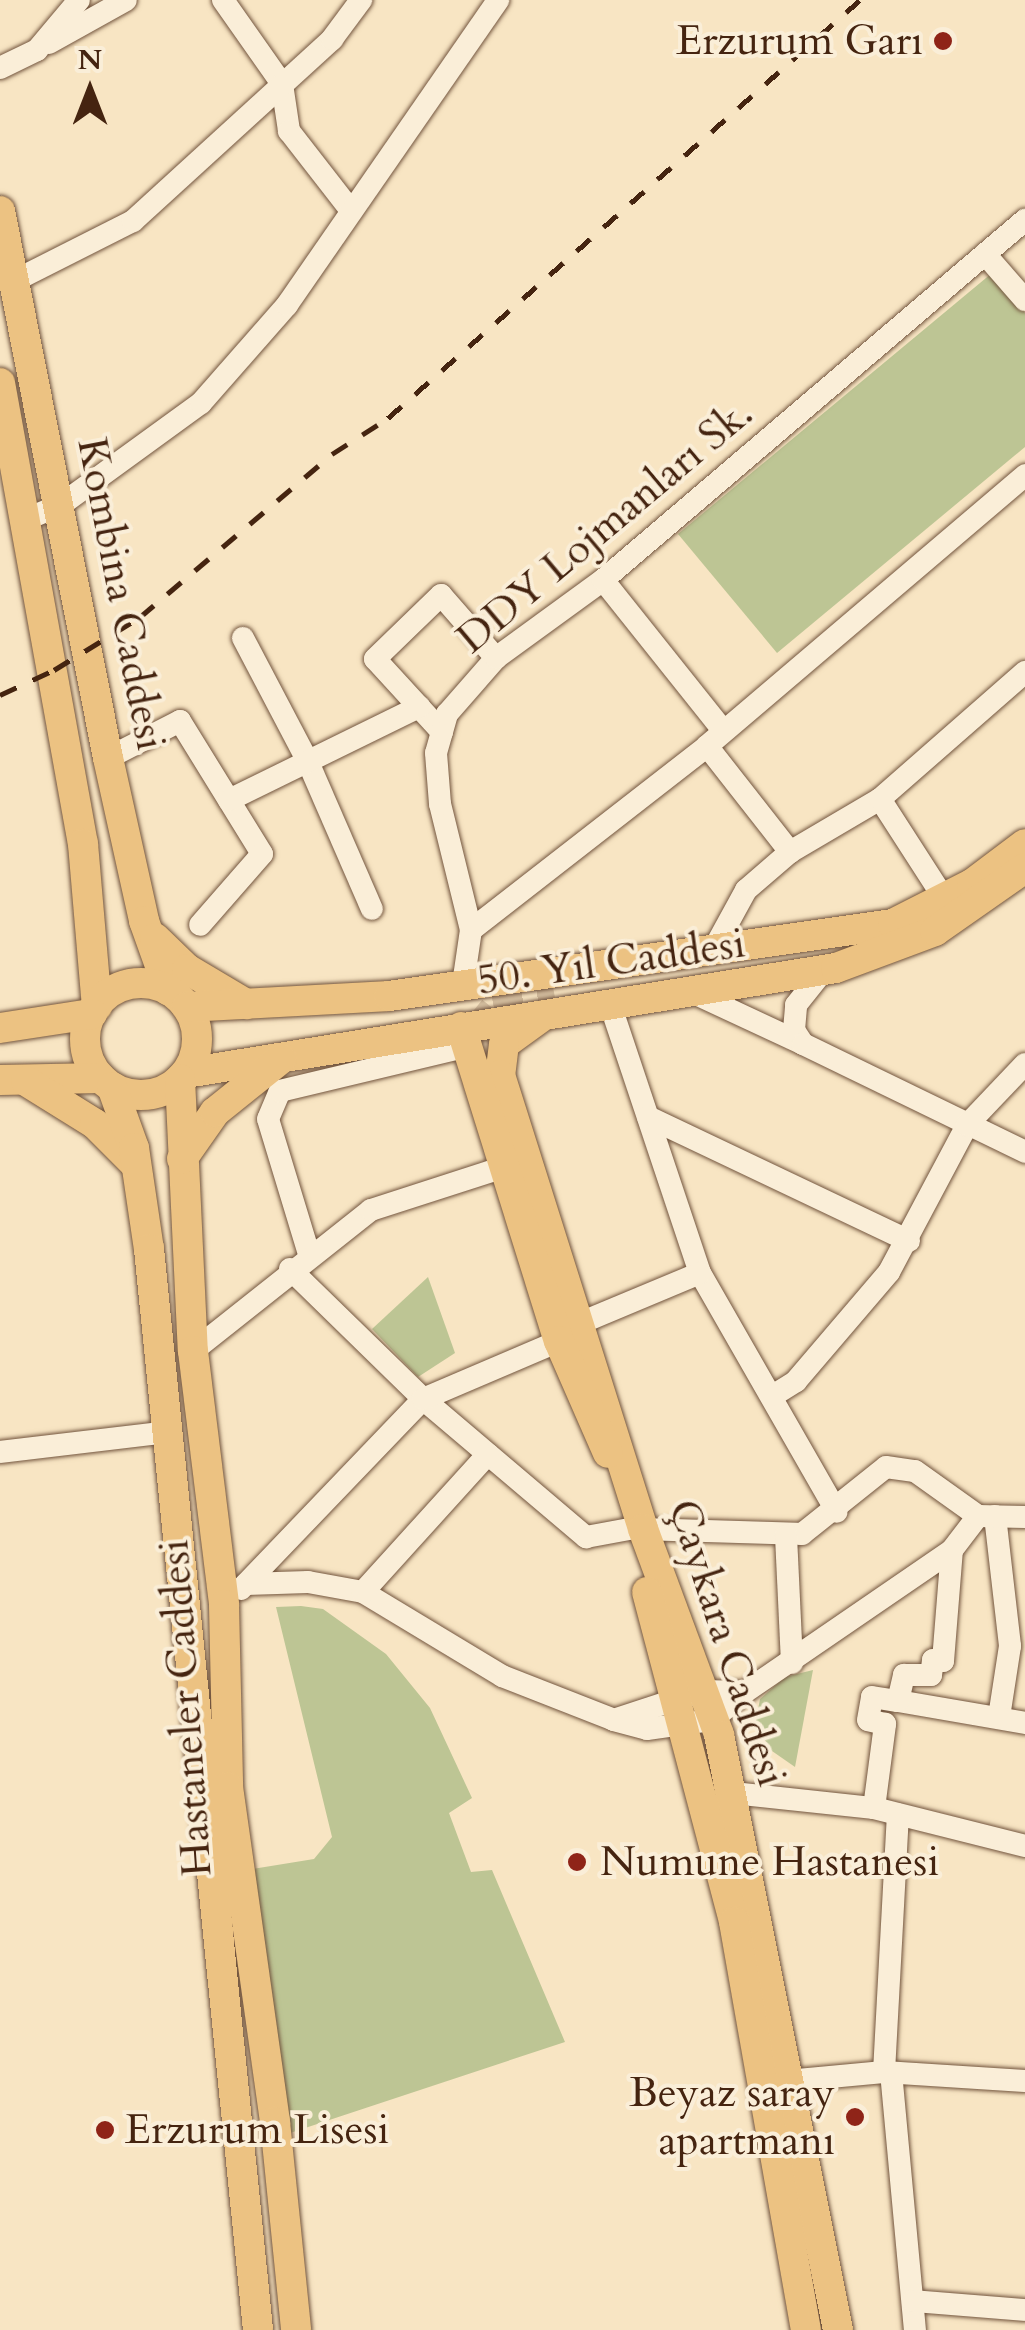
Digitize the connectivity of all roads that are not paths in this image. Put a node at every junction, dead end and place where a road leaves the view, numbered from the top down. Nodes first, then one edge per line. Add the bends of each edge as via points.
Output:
1 (79, 0) edge
2 (126, 0) edge
3 (222, 0) edge
4 (361, 0) edge
5 (498, 0) edge
6 (37, 50) junction
7 (0, 68) edge
8 (282, 84) junction
9 (348, 208) junction
10 (0, 210) edge
11 (1025, 220) edge
12 (985, 254) junction
13 (16, 280) junction
14 (1025, 300) edge
15 (0, 382) edge
16 (1025, 475) edge
17 (62, 504) junction
18 (26, 519) junction
19 (603, 580) junction
20 (243, 638) dead end
21 (496, 658) junction
22 (1025, 672) edge
23 (419, 707) junction
24 (442, 732) junction
25 (714, 737) junction
26 (108, 758) junction
27 (308, 762) junction
28 (880, 798) junction
29 (228, 800) junction
30 (1025, 844) edge
31 (790, 852) junction
32 (1025, 868) edge
33 (946, 900) junction
34 (372, 909) dead end
35 (893, 924) junction
36 (200, 925) dead end
37 (471, 930) junction
38 (148, 931) junction
39 (710, 954) junction
40 (823, 971) junction
41 (463, 984) junction
42 (696, 994) junction
43 (178, 999) junction
44 (248, 1006) junction
45 (550, 1006) junction
46 (611, 1006) junction
47 (94, 1010) junction
48 (0, 1028) edge
49 (803, 1044) junction
50 (470, 1046) junction
51 (282, 1058) junction
52 (1025, 1064) edge
53 (183, 1076) junction
54 (13, 1081) edge
55 (107, 1083) junction
56 (648, 1117) junction
57 (967, 1125) junction
58 (1025, 1152) edge
59 (182, 1159) junction
60 (138, 1166) junction
61 (501, 1168) junction
62 (909, 1241) junction
63 (300, 1261) junction
64 (700, 1273) junction
65 (569, 1332) junction
66 (193, 1351) junction
67 (774, 1395) junction
68 (422, 1399) junction
69 (167, 1432) junction
70 (0, 1452) edge
71 (488, 1454) junction
72 (609, 1454) junction
73 (836, 1512) junction
74 (986, 1516) junction
75 (1025, 1518) edge
76 (636, 1529) junction
77 (786, 1536) junction
78 (952, 1550) junction
79 (363, 1592) junction
80 (235, 1595) junction
81 (1017, 1632) edge
82 (792, 1663) junction
83 (898, 1701) junction
84 (694, 1708) junction
85 (999, 1717) junction
86 (1025, 1723) edge
87 (733, 1793) junction
88 (874, 1808) junction
89 (898, 1814) junction
90 (1025, 1846) edge
91 (888, 2072) junction
92 (786, 2081) junction
93 (1025, 2081) edge
94 (912, 2300) junction
95 (1025, 2310) edge
96 (258, 2330) edge
97 (296, 2330) edge
98 (806, 2330) edge
99 (838, 2330) edge
100 (915, 2330) edge

1 - 6 street
2 - 6 street
3 - 8 street
4 - 8 street via 332,39
5 - 9 street
6 - 7 street
8 - 9 street via 289,132
8 - 13 street via 133,221
9 - 17 street via 287,305 201,402
10 - 13 main road, Kombina Caddesi
11 - 12 street, DDY Lojmanları Sk.
12 - 14 street
12 - 19 street, DDY Lojmanları Sk.
13 - 17 main road, Kombina Caddesi
15 - 18 main road, Kombina Caddesi
16 - 25 street
17 - 18 street
17 - 26 main road, Kombina Caddesi
18 - 47 main road, Kombina Caddesi via 83,844
19 - 21 street, DDY Lojmanları Sk.
19 - 25 street
20 - 27 street
21 - 23 street via 441,595 375,659
21 - 24 street, DDY Lojmanları Sk. via 447,714
22 - 28 street
23 - 24 street
23 - 27 street
24 - 37 street, DDY Lojmanları Sk. via 436,752 440,804
25 - 31 street
25 - 37 street
26 - 29 street via 180,722
26 - 38 main road, Kombina Caddesi
27 - 29 street
27 - 34 street
28 - 31 street
28 - 33 street
29 - 36 street via 262,854
30 - 33 main road, 50. Yıl Caddesi
31 - 39 street via 746,890
32 - 40 main road, 50. Yıl Caddesi via 935,931
33 - 35 main road, 50. Yıl Caddesi
35 - 39 main road, 50. Yıl Caddesi
35 - 45 main road, Çaykara Caddesi via 852,943 713,977
37 - 41 street, DDY Lojmanları Sk.
38 - 43 main road, Kombina Caddesi
38 - 44 main road via 187,969
39 - 41 main road, 50. Yıl Caddesi
40 - 42 main road, 50. Yıl Caddesi
40 - 49 street via 796,1005 794,1030
41 - 44 main road, 50. Yıl Caddesi
42 - 46 main road, 50. Yıl Caddesi
42 - 49 street
43 - 44 main road, 50. Yıl Caddesi
43 - 47 main road via 132,984
43 - 53 main road via 197,1046
45 - 46 main road, 50. Yıl Caddesi
45 - 50 main road, 50. Yıl Caddesi
45 - 65 main road, Çaykara Caddesi via 504,1044 500,1075
46 - 56 street
47 - 48 main road
47 - 55 main road via 88,1054
49 - 57 street
50 - 51 main road, 50. Yıl Caddesi
50 - 61 main road
50 - 63 street via 280,1091 268,1118
50 - 72 main road, Çaykara Caddesi
51 - 53 main road, 50. Yıl Caddesi
51 - 59 main road via 214,1112
52 - 57 street
53 - 55 main road via 144,1095
53 - 59 main road, Hastaneler Caddesi
54 - 55 main road
54 - 60 main road via 95,1124
55 - 60 main road, Hastaneler Caddesi
56 - 62 street
56 - 64 street
57 - 58 street
57 - 62 street
59 - 66 main road, Hastaneler Caddesi
60 - 69 main road, Hastaneler Caddesi
61 - 63 street via 371,1210
61 - 65 main road
62 - 67 street via 860,1310 796,1382
63 - 66 street
63 - 68 street
64 - 65 street
64 - 67 street
65 - 68 street
65 - 72 main road
65 - 76 main road, Çaykara Caddesi
66 - 80 main road, Hastaneler Caddesi
67 - 73 street
68 - 71 street
68 - 80 street
69 - 70 street
69 - 96 main road, Hastaneler Caddesi
71 - 76 street via 586,1538
71 - 79 street
72 - 76 main road, Çaykara Caddesi
73 - 74 street via 886,1467 916,1471
73 - 77 street via 802,1534
74 - 75 street
74 - 78 street
74 - 81 street
76 - 77 street
76 - 84 main road, Çaykara Caddesi
77 - 82 street
78 - 82 street
78 - 83 street via 943,1661 933,1660 931,1675 904,1675
79 - 80 street via 308,1582
79 - 84 street via 472,1661 614,1720
80 - 97 main road, Hastaneler Caddesi via 228,1787 275,2122
81 - 85 street
82 - 84 street via 744,1692
83 - 85 street
83 - 88 street via 872,1697 868,1720 885,1724
84 - 87 main road, Çaykara Caddesi
84 - 98 main road, Çaykara Caddesi
85 - 86 street
87 - 88 street
87 - 92 main road, Çaykara Caddesi
88 - 89 street
89 - 90 street
89 - 91 street
91 - 92 street
91 - 93 street
91 - 94 street
92 - 99 main road, Çaykara Caddesi
94 - 95 street
94 - 100 street

